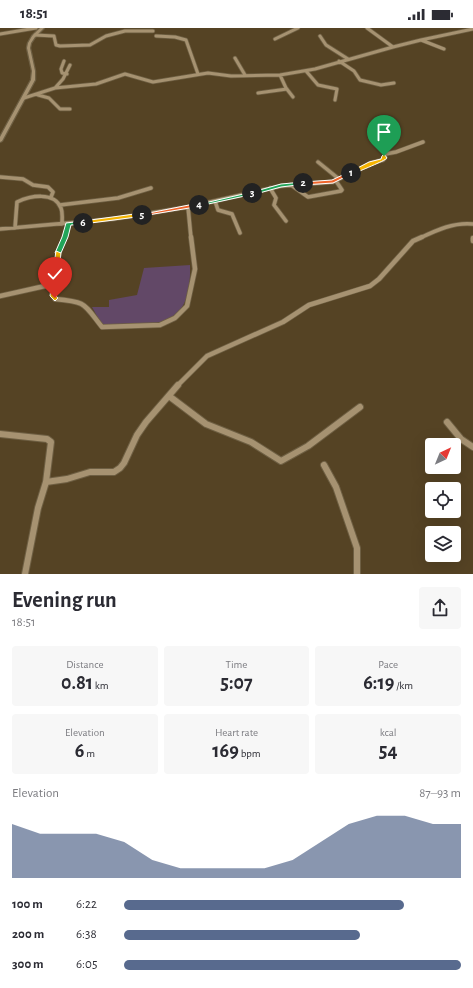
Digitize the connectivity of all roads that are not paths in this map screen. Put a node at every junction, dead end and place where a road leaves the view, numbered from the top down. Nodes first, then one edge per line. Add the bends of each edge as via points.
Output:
1 (20, 28) edge
2 (35, 28) edge
3 (42, 28) edge
4 (298, 28) edge
5 (367, 28) edge
6 (473, 29) edge
7 (153, 32) dead end
8 (0, 34) edge
9 (35, 35) junction
10 (156, 36) dead end
11 (320, 36) dead end
12 (275, 39) dead end
13 (421, 40) junction
14 (393, 47) junction
15 (444, 48) dead end
16 (235, 58) dead end
17 (348, 59) junction
18 (64, 61) dead end
19 (339, 61) junction
20 (70, 65) dead end
21 (306, 71) junction
22 (67, 74) junction
23 (198, 74) junction
24 (280, 75) junction
25 (245, 76) junction
26 (394, 83) dead end
27 (55, 88) junction
28 (287, 89) junction
29 (258, 93) dead end
30 (38, 95) junction
31 (293, 96) dead end
32 (24, 98) junction
33 (335, 100) dead end
34 (70, 109) dead end
35 (0, 141) edge
36 (423, 142) dead end
37 (318, 162) dead end
38 (0, 177) edge
39 (337, 180) junction
40 (291, 185) junction
41 (151, 188) dead end
42 (270, 188) junction
43 (51, 197) junction
44 (215, 201) junction
45 (60, 205) junction
46 (188, 207) junction
47 (286, 221) dead end
48 (62, 224) junction
49 (68, 224) junction
50 (473, 224) edge
51 (15, 228) junction
52 (0, 229) edge
53 (240, 233) dead end
54 (54, 284) junction
55 (0, 296) edge
56 (169, 396) junction
57 (360, 407) dead end
58 (447, 422) dead end
59 (0, 434) edge
60 (473, 447) edge
61 (324, 465) dead end
62 (46, 482) junction
63 (25, 574) edge
64 (357, 574) edge

1 - 2 street
2 - 8 street
3 - 9 street
4 - 12 street
5 - 14 street
6 - 13 street
7 - 9 street via 125,31 106,36 90,45 60,46 56,45 54,36
9 - 32 street via 28,45 33,80
10 - 23 street via 186,40
11 - 17 street via 326,45
13 - 14 street
13 - 15 street
14 - 17 street
16 - 25 street
17 - 19 street
18 - 22 street via 61,69
19 - 21 street
19 - 26 street via 354,71 360,80 379,85
20 - 22 street
21 - 24 street
21 - 33 street via 318,85 337,89
22 - 27 street
23 - 25 street
23 - 27 street via 153,82 125,74 96,84
24 - 25 street
24 - 28 street
27 - 30 street
28 - 29 street
28 - 31 street
30 - 32 street
30 - 34 street via 49,98 60,109
32 - 35 street
36 - 39 street via 386,154 383,160 370,163
37 - 39 street
38 - 43 street via 20,178 33,185 48,187 53,192
39 - 40 street
39 - 40 street via 341,192 308,197
40 - 42 street
41 - 45 street via 143,192 93,202
42 - 44 street
42 - 47 street via 276,198 274,205
43 - 45 street
43 - 51 street via 26,198 17,202
44 - 46 street
44 - 53 street via 218,210 232,214
45 - 48 street
46 - 49 street
46 - 54 street via 194,276 187,306 175,318 154,326 102,327 84,304 55,298
48 - 49 street
48 - 51 street
49 - 54 street via 58,252
50 - 56 street via 464,223 441,228 413,241 370,286 309,305 283,322 207,356
51 - 52 street
54 - 55 street
56 - 57 street via 206,424 251,442 281,461
56 - 62 street via 137,435 120,468 114,472 90,472 67,480
58 - 60 street via 461,439
59 - 62 street via 47,439 51,442
61 - 64 street via 336,487 357,548
62 - 63 street via 38,508

